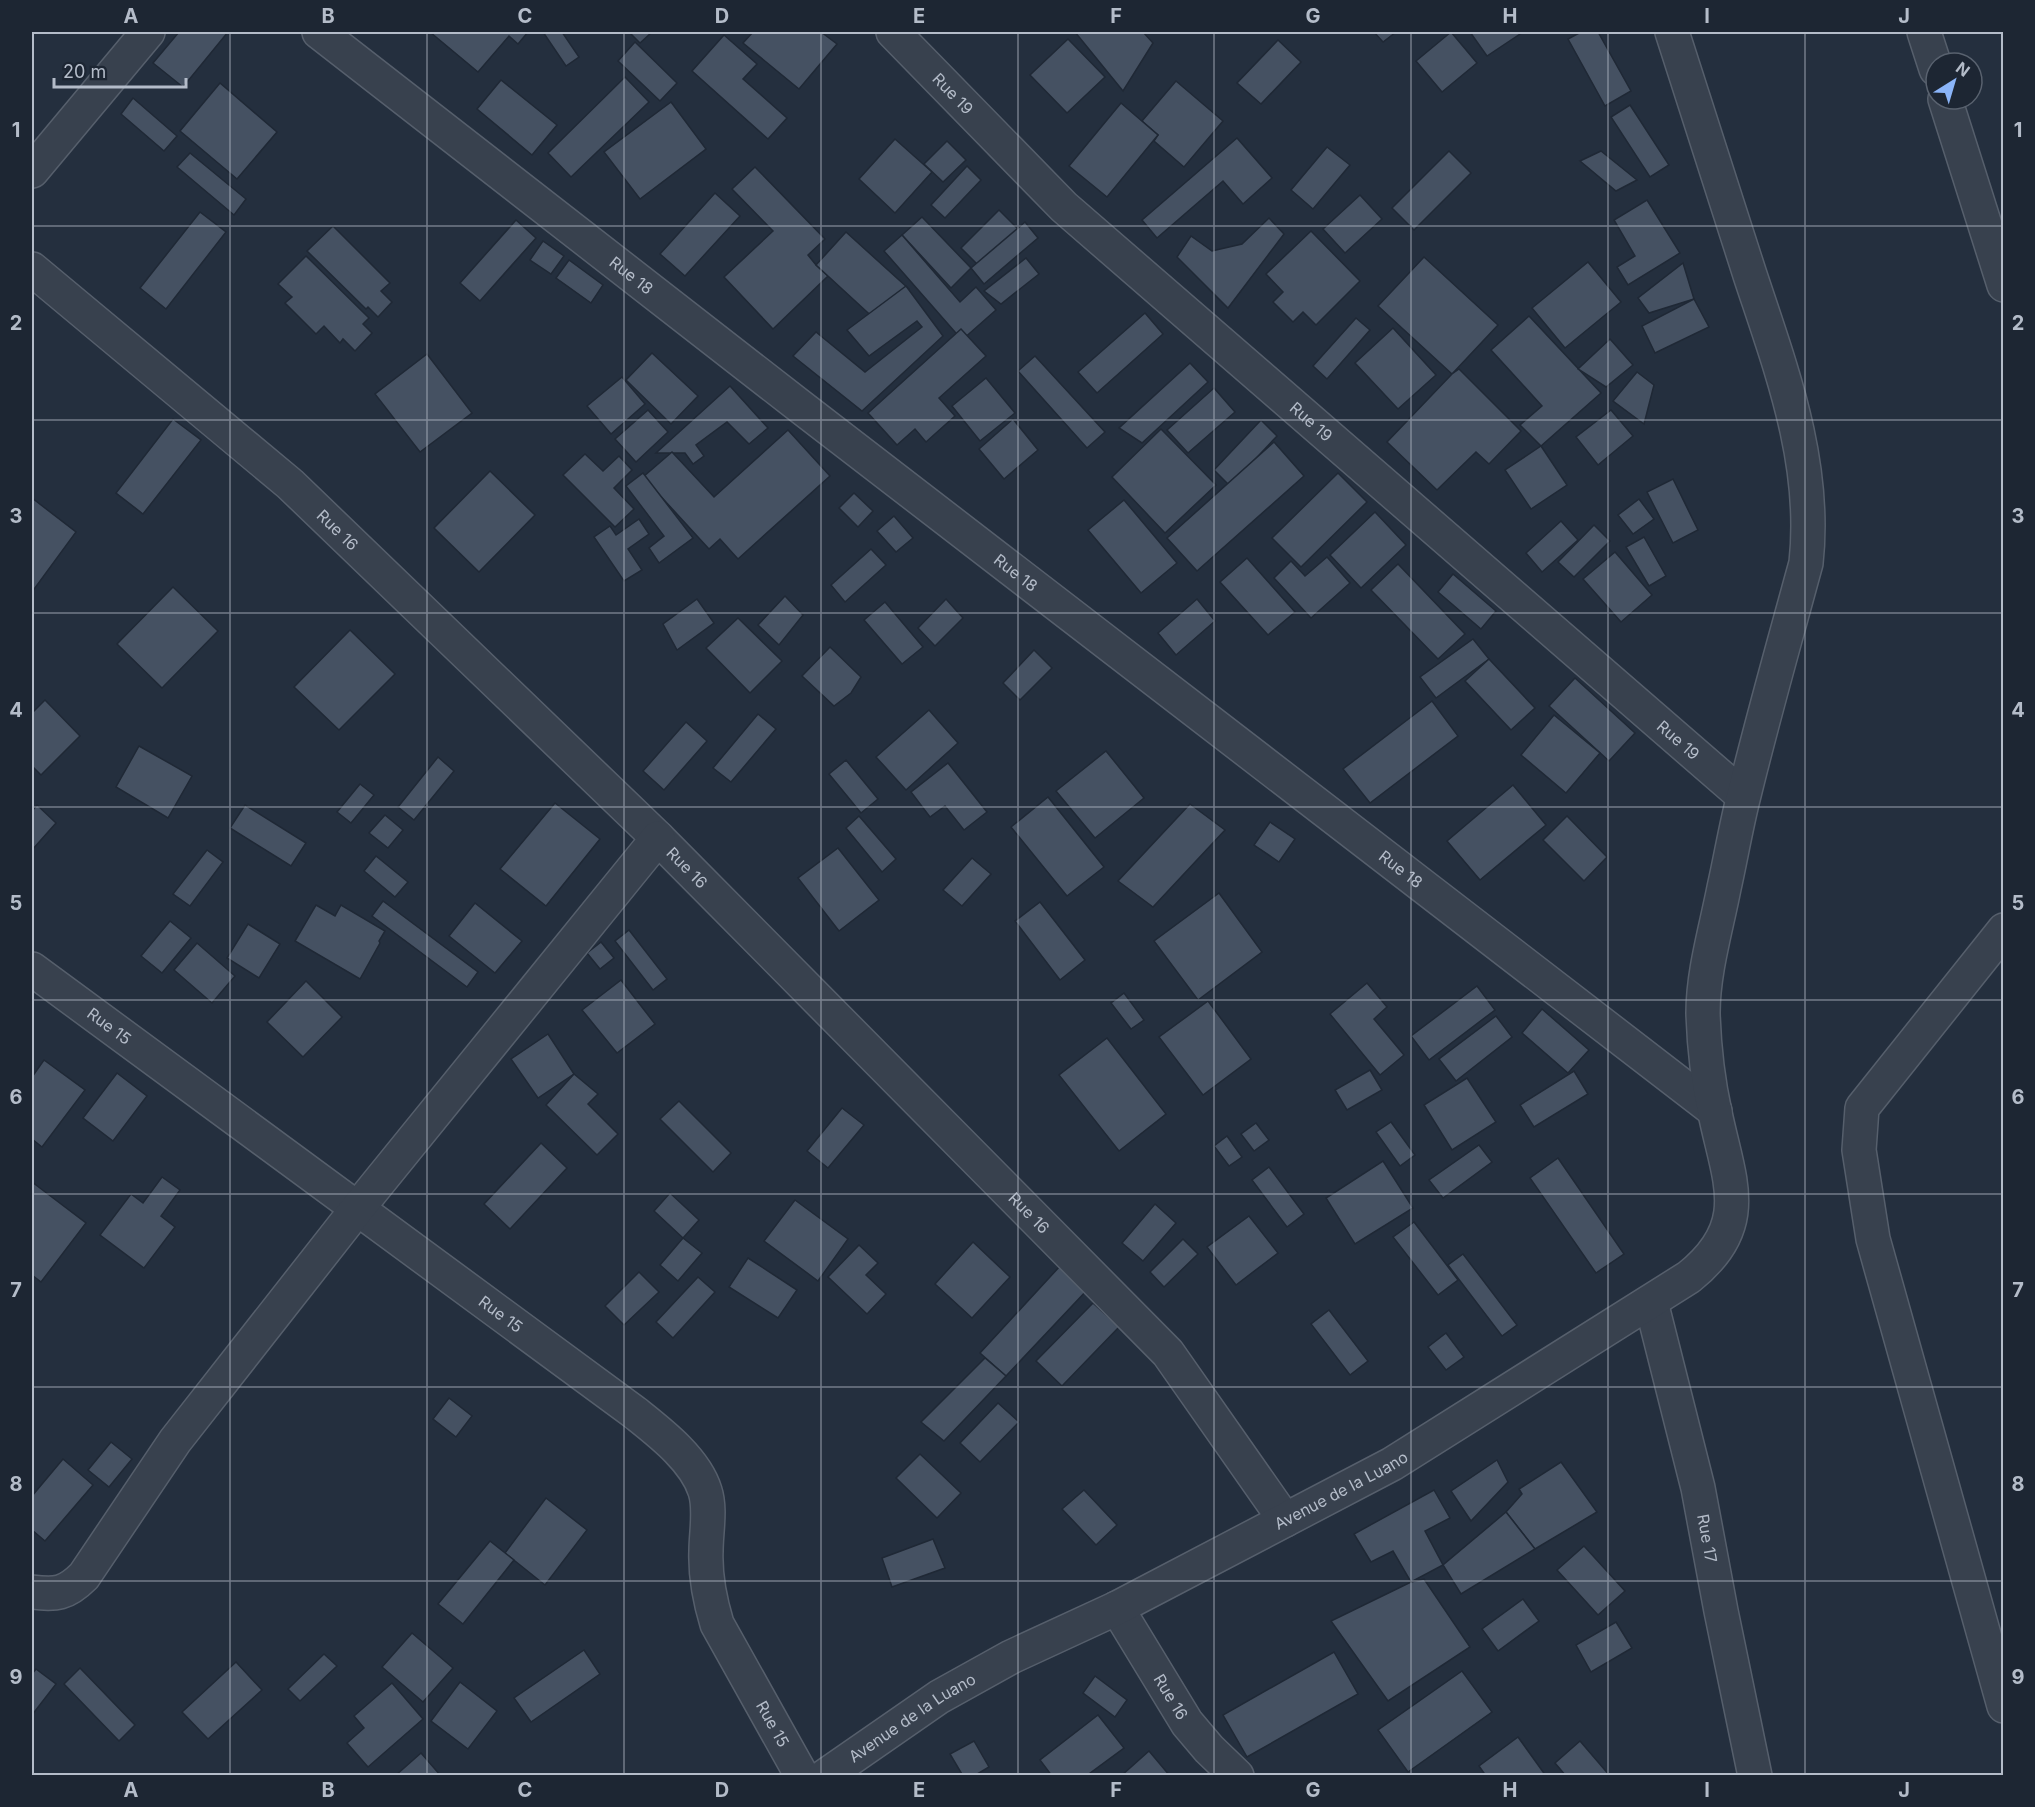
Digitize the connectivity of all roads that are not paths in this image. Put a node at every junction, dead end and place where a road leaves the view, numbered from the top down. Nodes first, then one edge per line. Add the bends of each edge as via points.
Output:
1 (148, 32) edge
2 (319, 32) edge
3 (893, 32) edge
4 (1672, 32) edge
5 (1924, 32) edge
6 (1930, 51) edge
7 (1950, 111) edge
8 (32, 171) edge
9 (32, 269) edge
10 (2004, 285) edge
11 (1743, 796) junction
12 (658, 838) junction
13 (2004, 930) edge
14 (32, 969) edge
15 (1714, 1111) junction
16 (357, 1209) junction
17 (1651, 1302) junction
18 (1285, 1520) junction
19 (32, 1593) edge
20 (1117, 1608) junction
21 (2004, 1706) edge
22 (802, 1776) edge
23 (825, 1776) edge
24 (1237, 1776) edge
25 (1755, 1776) edge

1 - 8 street
2 - 15 street, Rue 18
3 - 11 street, Rue 19 via 1064,207
4 - 11 street, Avenue de la Luano via 1790,398 1808,496 1810,531 1806,563
5 - 6 street
7 - 10 street
9 - 12 street, Rue 16 via 290,484
11 - 15 street, Avenue de la Luano via 1703,1012
12 - 16 street
12 - 18 street, Rue 16 via 1168,1353
13 - 21 street via 1862,1108 1859,1150 1873,1239
14 - 16 street, Rue 15
15 - 17 street, Avenue de la Luano via 1730,1176 1731,1214 1726,1234 1705,1264
16 - 19 street via 175,1441 84,1576 60,1593
16 - 22 street, Rue 15 via 634,1412 684,1456 705,1491 707,1576 717,1624
17 - 18 street, Avenue de la Luano via 1392,1464
17 - 25 street, Rue 17 via 1698,1488
18 - 20 street, Avenue de la Luano
20 - 23 street, Avenue de la Luano via 1011,1657 939,1697
20 - 24 street, Rue 16 via 1187,1723

